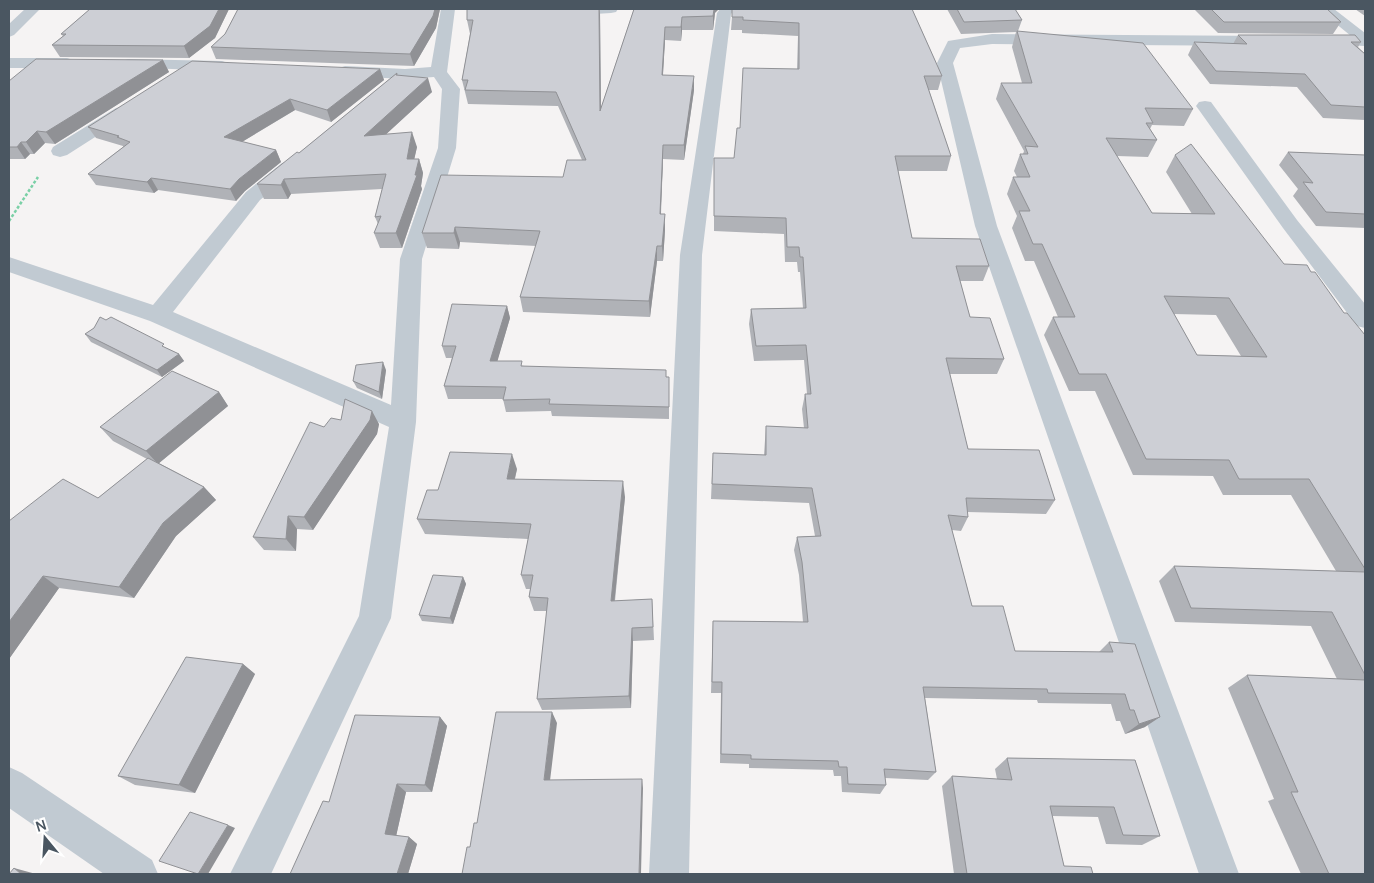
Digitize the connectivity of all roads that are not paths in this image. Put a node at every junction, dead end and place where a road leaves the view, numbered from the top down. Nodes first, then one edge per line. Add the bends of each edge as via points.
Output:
1 (611, 9) edge
2 (728, 9) edge
3 (1324, 9) edge
4 (32, 10) edge
5 (9, 11) edge
6 (454, 12) edge
7 (545, 12) edge
8 (9, 32) edge
9 (1365, 41) edge
10 (217, 50) edge
11 (9, 62) edge
12 (87, 64) edge
13 (117, 64) edge
14 (196, 65) junction
15 (235, 67) edge
16 (325, 70) edge
17 (440, 72) junction
18 (405, 74) junction
19 (170, 81) edge
20 (383, 91) edge
21 (136, 102) edge
22 (1204, 106) dead end
23 (60, 151) dead end
24 (304, 155) edge
25 (11, 267) edge
26 (158, 315) junction
27 (1365, 320) edge
28 (403, 422) junction
29 (9, 786) edge
30 (138, 874) edge
31 (250, 874) edge
32 (669, 874) edge
33 (1219, 874) edge

1 - 7 street
2 - 32 street via 724,13 691,255
3 - 9 street
4 - 5 street
4 - 8 street
6 - 17 street
9 - 33 street via 992,38 954,44 946,63 986,226
10 - 14 street
11 - 12 street
13 - 14 street
14 - 15 street
14 - 19 street
16 - 18 street
17 - 18 street
17 - 28 street via 451,89 447,148 411,259
18 - 20 street
21 - 23 street
22 - 27 street
24 - 26 street via 253,196
25 - 26 street
26 - 28 street
28 - 31 street via 375,618
29 - 30 street

